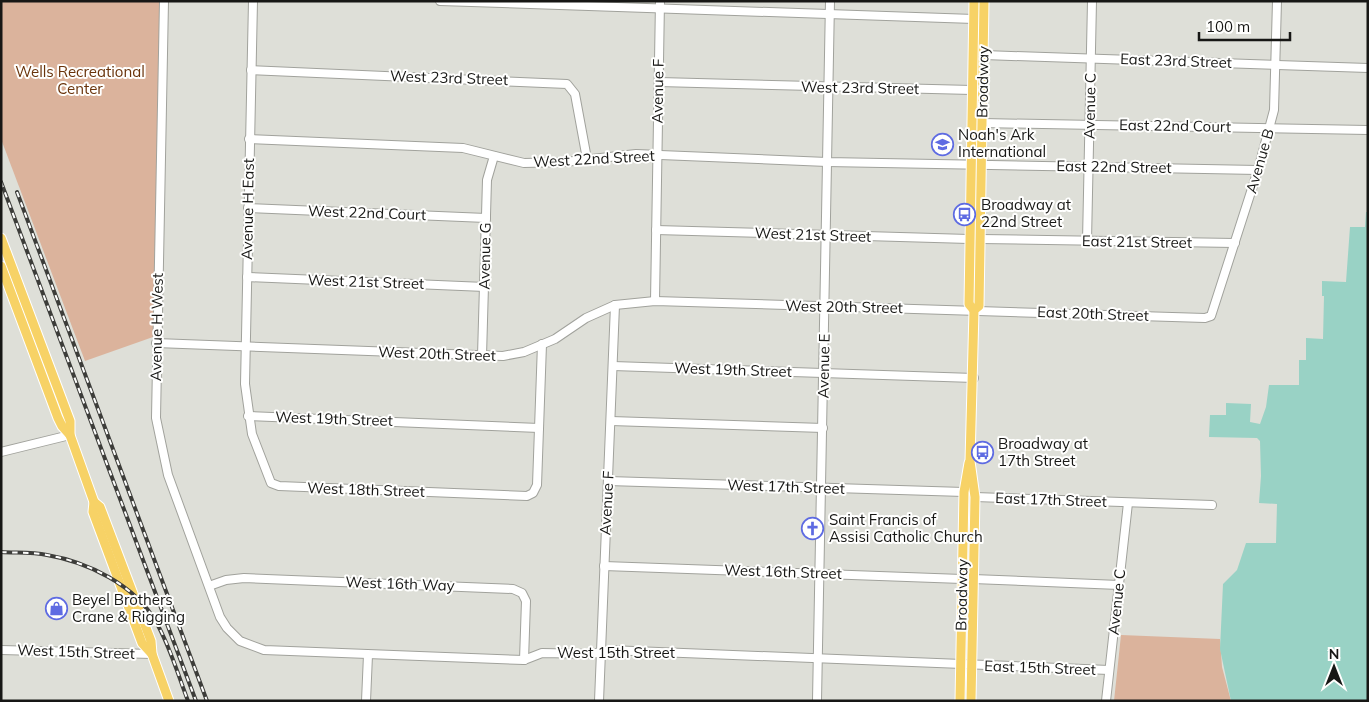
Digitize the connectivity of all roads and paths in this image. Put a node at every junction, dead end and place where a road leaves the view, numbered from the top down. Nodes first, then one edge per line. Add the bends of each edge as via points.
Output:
1 (164, 1) edge
2 (252, 1) edge
3 (440, 1) edge
4 (830, 1) edge
5 (974, 1) edge
6 (984, 1) edge
7 (1092, 1) edge
8 (1277, 1) edge
9 (660, 5) edge
10 (830, 14) junction
11 (974, 19) junction
12 (984, 55) junction
13 (1091, 58) junction
14 (1276, 65) junction
15 (1368, 68) edge
16 (251, 70) junction
17 (659, 82) junction
18 (829, 88) junction
19 (972, 90) junction
20 (982, 122) junction
21 (1089, 124) junction
22 (1269, 128) junction
23 (1368, 130) edge
24 (250, 139) junction
25 (657, 155) junction
26 (494, 156) junction
27 (587, 159) junction
28 (827, 162) junction
29 (970, 164) junction
30 (982, 164) junction
31 (1088, 166) junction
32 (1258, 170) junction
33 (248, 208) junction
34 (486, 218) junction
35 (656, 230) junction
36 (826, 236) junction
37 (1, 238) edge
38 (969, 239) junction
39 (980, 239) junction
40 (1087, 241) junction
41 (1235, 243) junction
42 (1, 266) edge
43 (246, 277) junction
44 (485, 287) junction
45 (655, 301) junction
46 (615, 305) junction
47 (825, 307) junction
48 (974, 310) junction
49 (1211, 316) joint
50 (156, 343) junction
51 (542, 344) junction
52 (245, 346) junction
53 (482, 356) junction
54 (613, 366) junction
55 (824, 373) junction
56 (974, 378) junction
57 (248, 416) junction
58 (611, 421) junction
59 (539, 428) junction
60 (823, 428) junction
61 (70, 435) junction
62 (1, 452) edge
63 (970, 461) junction
64 (608, 481) junction
65 (822, 488) junction
66 (964, 492) junction
67 (975, 497) junction
68 (1128, 503) junction
69 (1212, 505) dead end
70 (604, 566) junction
71 (820, 573) junction
72 (962, 579) junction
73 (973, 579) junction
74 (1119, 585) junction
75 (209, 586) junction
76 (235, 637) joint
77 (1, 650) edge
78 (601, 652) junction
79 (152, 654) junction
80 (368, 655) junction
81 (818, 659) junction
82 (524, 660) junction
83 (961, 664) junction
84 (971, 665) junction
85 (1109, 670) junction
86 (169, 701) edge
87 (366, 701) edge
88 (599, 701) edge
89 (817, 701) edge
90 (960, 701) edge
91 (970, 701) edge
92 (1106, 701) edge

1 - 50 street, Avenue H West
2 - 16 street, Avenue H East
3 - 9 street
4 - 10 street, Avenue E
5 - 11 main road, Broadway
6 - 12 main road, Broadway
7 - 13 street, Avenue C
8 - 14 street, Avenue B
9 - 10 street
9 - 17 street, Avenue F
10 - 11 street
10 - 18 street, Avenue E
11 - 19 main road, Broadway
12 - 13 street, East 23rd Street
12 - 20 main road, Broadway
13 - 14 street, East 23rd Street
13 - 21 street, Avenue C
14 - 15 street, East 23rd Street
14 - 22 street, Avenue B via 1276,98
16 - 24 street, Avenue H East
16 - 27 street, West 23rd Street via 566,84 575,94
17 - 18 street, West 23rd Street
17 - 25 street, Avenue F
18 - 19 street, West 23rd Street
18 - 28 street, Avenue E
19 - 29 main road, Broadway
20 - 21 street, East 22nd Court
20 - 30 main road, Broadway
21 - 22 street, East 22nd Court
21 - 31 street, Avenue C
22 - 23 street, East 22nd Court
22 - 32 street, Avenue B
24 - 26 street, West 22nd Street via 463,148
24 - 33 street, Avenue H East
25 - 27 street, West 22nd Street
25 - 28 street, West 22nd Street
25 - 35 street, Avenue F
26 - 27 street, West 22nd Street via 524,163
26 - 34 street, Avenue G via 487,180
28 - 29 street, West 22nd Street
28 - 36 street, Avenue E
29 - 30 street, East 22nd Street
29 - 38 main road, Broadway
30 - 31 street, East 22nd Street
30 - 39 main road, Broadway
31 - 32 street, East 22nd Street
31 - 40 street, Avenue C
32 - 41 street, Avenue B
33 - 34 street, West 22nd Court
33 - 43 street, Avenue H East
34 - 44 street, Avenue G
35 - 36 street, West 21st Street
35 - 45 street, Avenue F
36 - 38 street, West 21st Street
36 - 47 street, Avenue E
37 - 61 main road via 70,421
38 - 48 main road, Broadway via 969,304
39 - 40 street, East 21st Street
39 - 48 main road, Broadway via 979,306
40 - 41 street, East 21st Street
41 - 49 street, Avenue B
42 - 61 main road via 62,426
43 - 44 street, West 21st Street
43 - 52 street, Avenue H East
44 - 53 street, Avenue G
45 - 46 street, West 20th Street
45 - 47 street, West 20th Street
46 - 51 street, West 20th Street via 598,311
46 - 54 street, Avenue F
47 - 48 street, West 20th Street
47 - 55 street, Avenue E
48 - 49 street, East 20th Street
48 - 56 main road, Broadway
50 - 52 street, West 20th Street
50 - 75 street, Avenue H West via 156,418 162,456
51 - 53 street, West 20th Street via 514,354
51 - 59 street
52 - 53 street, West 20th Street
52 - 57 street, Avenue H East via 244,384
54 - 55 street, West 19th Street
54 - 58 street, Avenue F
55 - 56 street, West 19th Street
55 - 60 street, Avenue E
56 - 63 main road, Broadway
57 - 59 street, West 19th Street
57 - 59 street, West 18th Street via 267,477 275,485 522,497 533,492 537,485
58 - 60 street
58 - 64 street, Avenue F
60 - 65 street, Avenue E
61 - 62 street
61 - 79 main road via 94,502 93,512 142,643
63 - 66 main road, Broadway
63 - 67 main road, Broadway
64 - 65 street, West 17th Street
64 - 70 street, Avenue F
65 - 66 street, West 17th Street
65 - 71 street, Avenue E
66 - 72 main road, Broadway
67 - 68 street, East 17th Street
67 - 73 main road, Broadway
68 - 69 street, East 17th Street
68 - 74 street, Avenue C
70 - 71 street, West 16th Street
70 - 78 street, Avenue F
71 - 72 street, West 16th Street
71 - 81 street, Avenue E
72 - 83 main road, Broadway
73 - 74 street
73 - 84 main road, Broadway
74 - 85 street, Avenue C
75 - 76 street, Avenue H West via 222,621
75 - 82 street, West 16th Way via 244,578 513,589 522,593 526,601
76 - 80 street, West 15th Street via 264,650
77 - 79 street, West 15th Street
78 - 81 street, West 15th Street
78 - 82 street, West 15th Street via 542,652
78 - 88 street, Avenue F
79 - 86 main road
80 - 82 street, West 15th Street
80 - 87 street
81 - 83 street, West 15th Street
81 - 89 street, Avenue E
83 - 84 street, West 15th Street
83 - 90 main road, Broadway
84 - 85 street, East 15th Street
84 - 91 main road, Broadway
85 - 92 street, Avenue C

